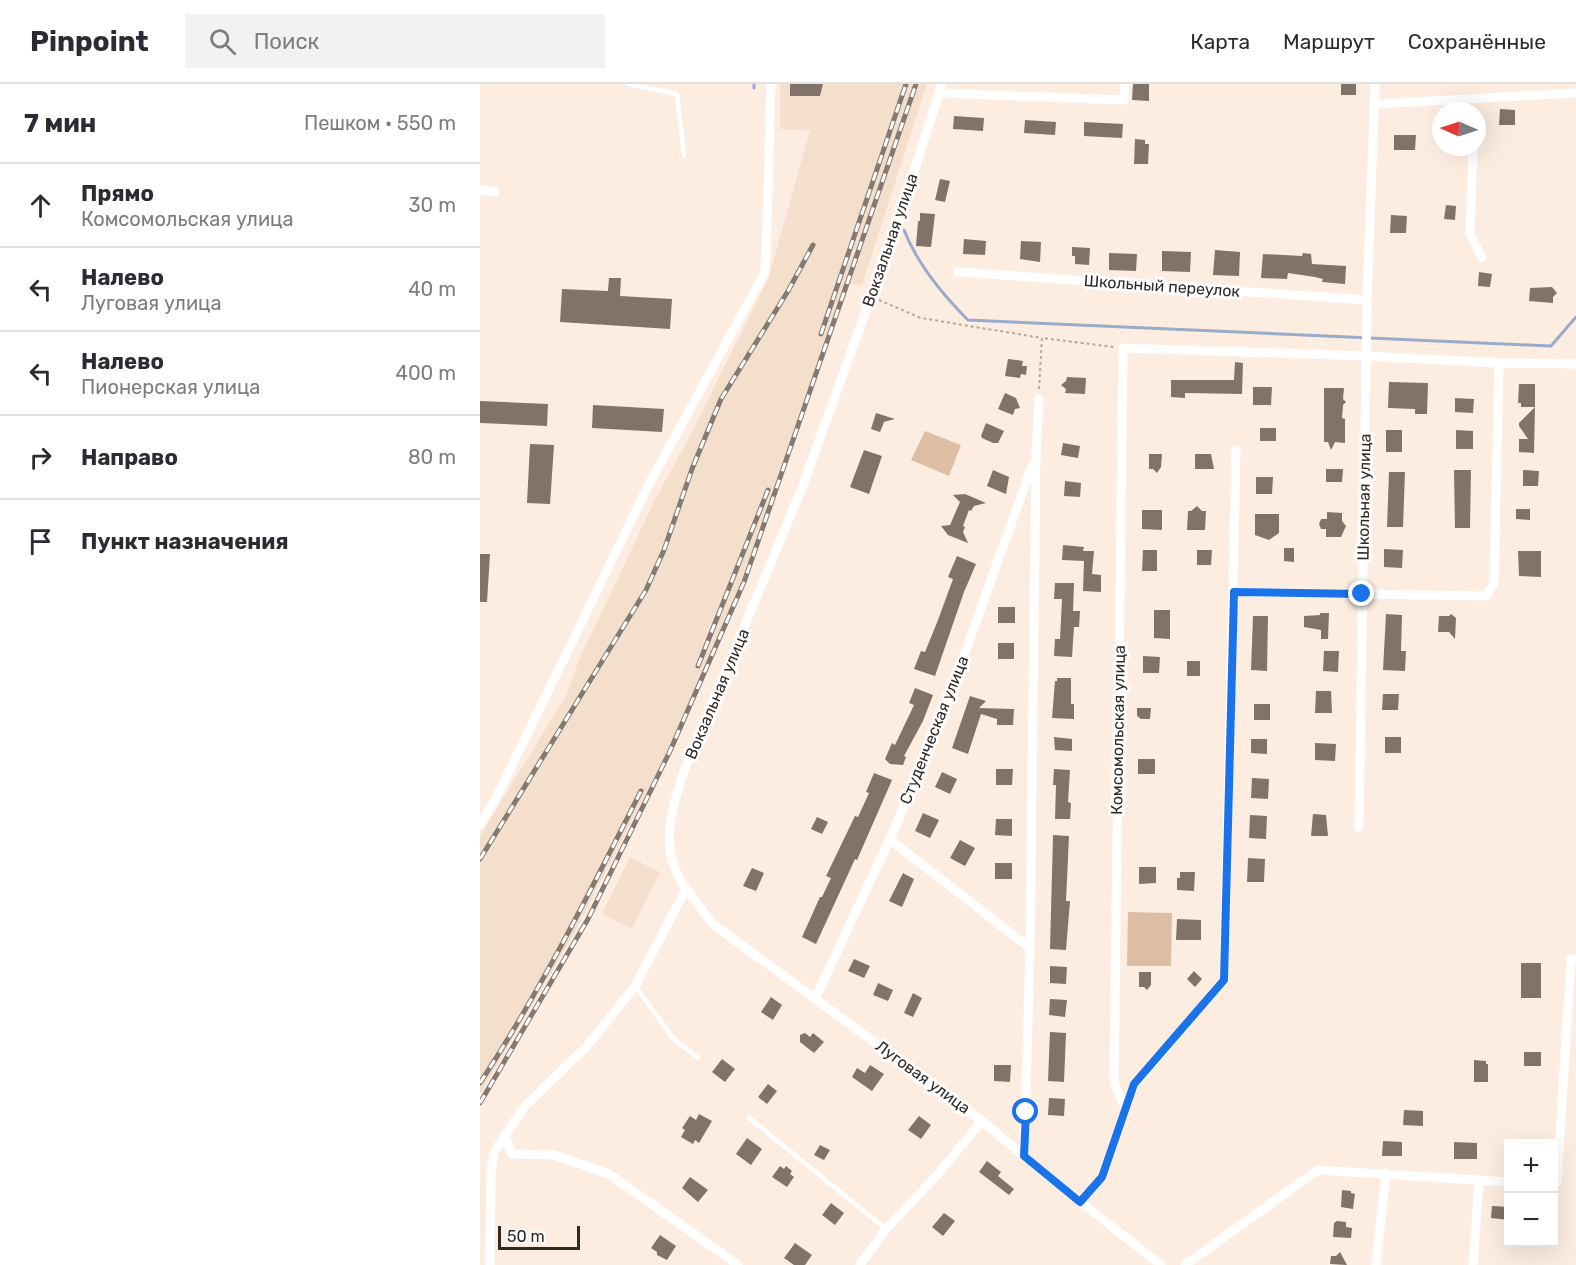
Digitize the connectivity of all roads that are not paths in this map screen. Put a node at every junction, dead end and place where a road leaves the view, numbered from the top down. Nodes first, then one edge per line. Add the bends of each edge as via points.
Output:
1 (629, 84) edge
2 (771, 84) edge
3 (1125, 84) edge
4 (1375, 84) edge
5 (940, 88) edge
6 (1576, 93) edge
7 (1475, 99) junction
8 (1475, 102) edge
9 (1375, 104) junction
10 (684, 156) dead end
11 (1473, 156) edge
12 (480, 190) edge
13 (495, 192) dead end
14 (1482, 258) dead end
15 (958, 272) dead end
16 (1367, 300) junction
17 (1366, 352) junction
18 (1499, 363) junction
19 (1576, 364) edge
20 (1039, 399) road end
21 (1236, 450) dead end
22 (1036, 454) junction
23 (1234, 592) junction
24 (1362, 594) junction
25 (480, 825) edge
26 (1359, 827) dead end
27 (889, 839) junction
28 (686, 889) junction
29 (1030, 948) junction
30 (1576, 959) edge
31 (635, 986) junction
32 (815, 999) junction
33 (698, 1058) dead end
34 (1125, 1110) junction
35 (748, 1117) dead end
36 (982, 1121) junction
37 (505, 1134) junction
38 (1024, 1156) junction
39 (1558, 1166) edge
40 (1386, 1173) junction
41 (1479, 1181) junction
42 (1504, 1182) edge
43 (1080, 1202) junction
44 (886, 1229) junction
45 (490, 1265) edge
46 (738, 1265) edge
47 (860, 1265) edge
48 (1161, 1265) edge
49 (1185, 1265) edge
50 (1376, 1265) edge
51 (1473, 1265) edge

1 - 10 lane via 676,94
2 - 25 street via 764,274 648,486
3 - 5 street via 1124,100
4 - 9 street
5 - 28 street, Вокзальная улица via 896,227 802,488 672,807 668,838 671,861
6 - 7 street
7 - 8 street
7 - 9 street
9 - 16 street
11 - 14 street via 1470,234
12 - 13 street
15 - 16 street, Школьный переулок
16 - 17 street, Школьная улица
17 - 18 street
17 - 24 street, Школьная улица
17 - 34 street, Комсомольская улица via 1123,348 1114,1083
18 - 19 street
18 - 24 street via 1494,583 1486,596
20 - 22 street
21 - 23 street
22 - 27 street, Студенческая улица via 953,686
22 - 29 street
23 - 24 street
23 - 34 street via 1224,980 1134,1084
24 - 26 street, Школьная улица
27 - 29 street
27 - 32 street, Студенческая улица
28 - 31 street
28 - 32 street, Луговая улица via 713,924
29 - 38 street
30 - 39 street via 1571,959
31 - 33 lane via 673,1038
31 - 37 street via 587,1046 524,1107
32 - 36 street, Луговая улица
34 - 43 street via 1102,1177
35 - 44 lane
36 - 38 street, Луговая улица
36 - 44 street
37 - 45 street via 492,1161
37 - 46 street via 512,1154 554,1155 609,1174
38 - 43 street, Луговая улица
40 - 41 street
40 - 49 street via 1318,1170
40 - 50 street
41 - 42 street
41 - 51 street
43 - 48 street, Луговая улица
44 - 47 street

